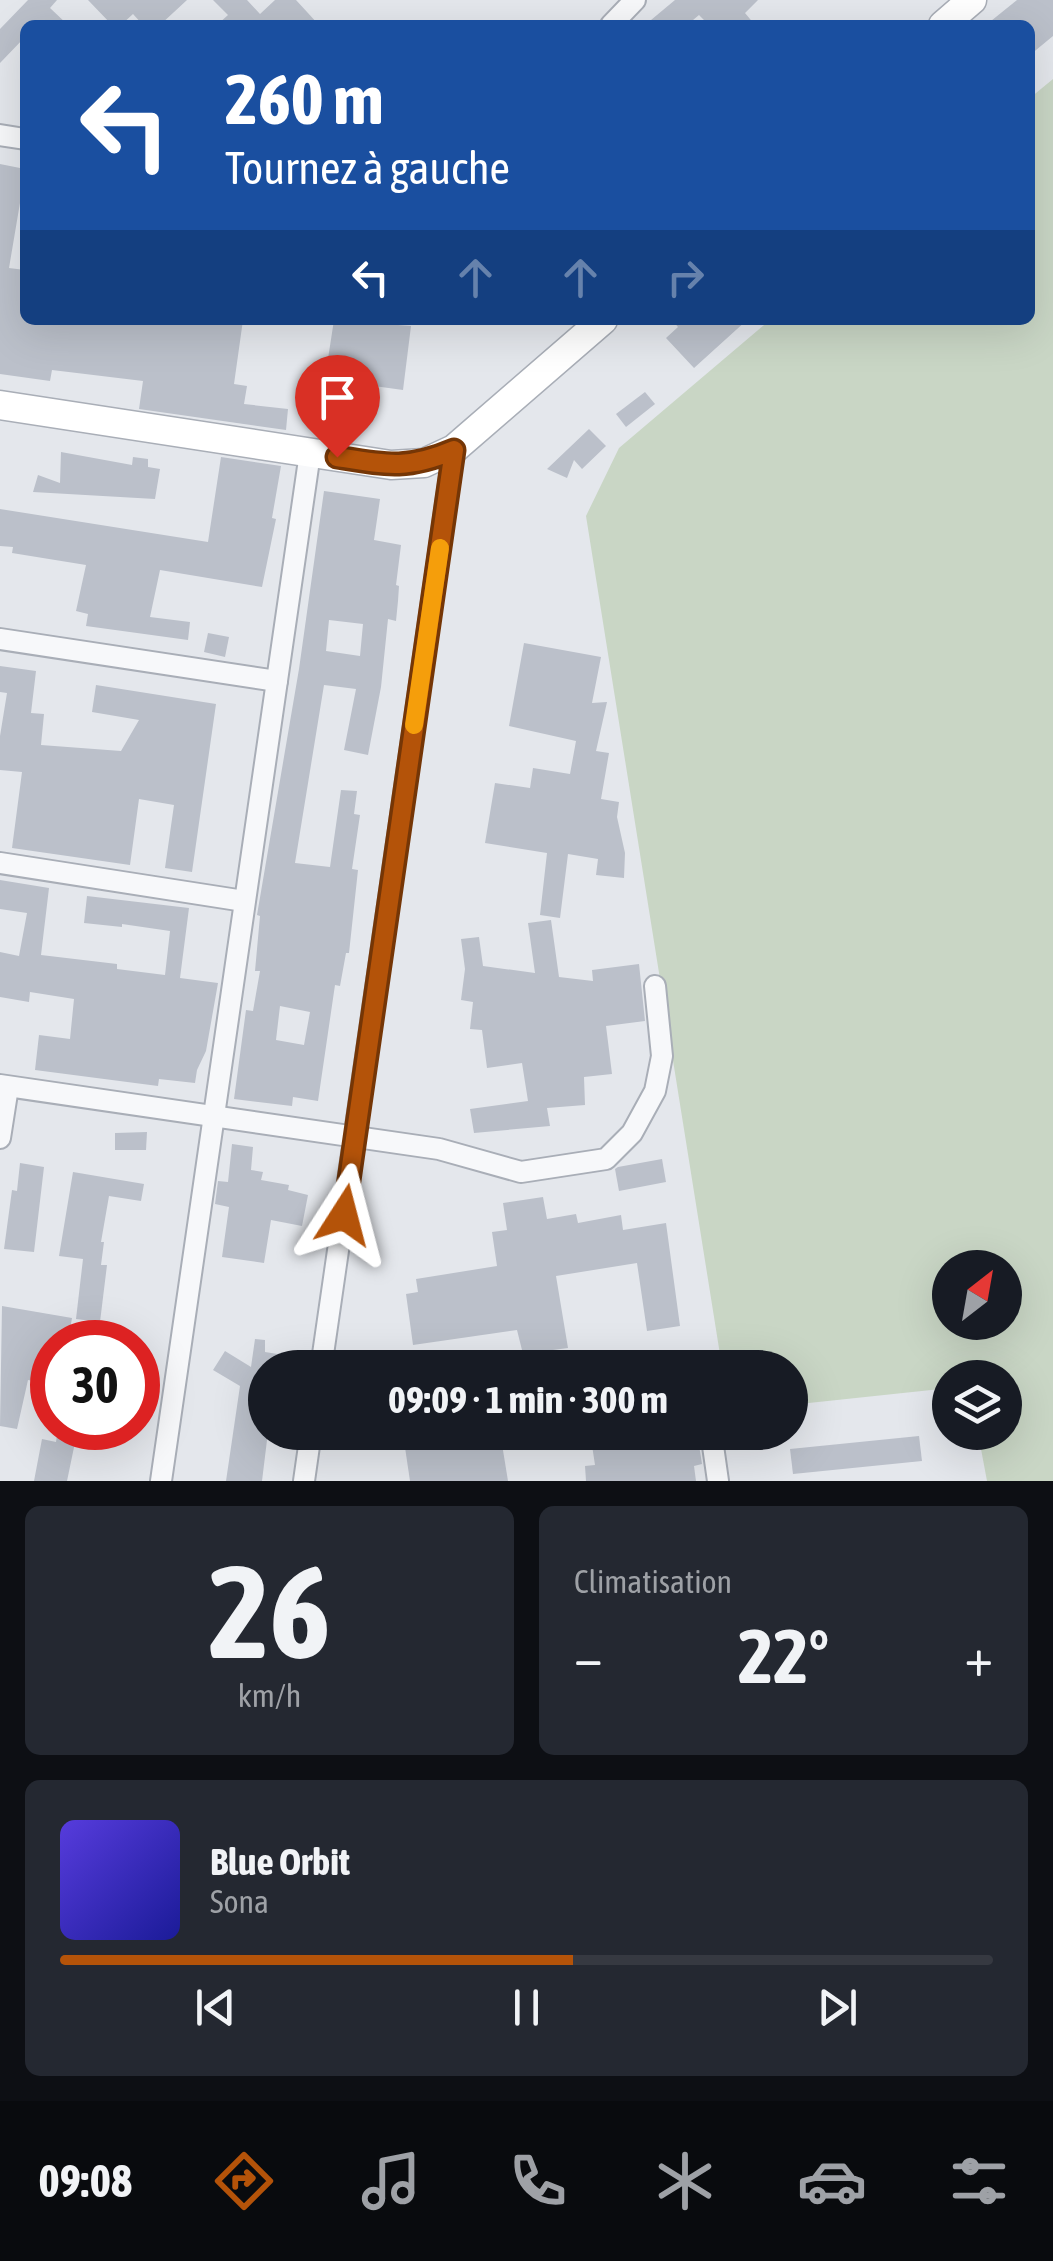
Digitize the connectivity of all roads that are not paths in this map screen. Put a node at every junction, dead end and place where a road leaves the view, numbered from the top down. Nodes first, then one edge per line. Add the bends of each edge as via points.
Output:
1 (635, 0) edge
2 (972, 0) edge
3 (616, 20) edge
4 (949, 20) edge
5 (597, 325) edge
6 (0, 405) edge
7 (454, 450) junction
8 (310, 453) junction
9 (0, 639) edge
10 (277, 681) junction
11 (0, 863) edge
12 (244, 901) junction
13 (654, 986) dead end
14 (4, 1086) edge
15 (214, 1118) junction
16 (0, 1138) edge
17 (355, 1139) junction
18 (324, 1350) edge
19 (308, 1450) edge
20 (714, 1450) edge
21 (161, 1481) edge
22 (304, 1481) edge
23 (718, 1481) edge

1 - 3 street
2 - 4 street
5 - 7 street
6 - 8 street
7 - 8 street via 424,463 391,466
7 - 17 street
8 - 10 street
9 - 10 street
10 - 12 street
11 - 12 street
12 - 15 street
13 - 17 street via 662,1056 655,1091 632,1134 606,1159 522,1172 439,1149
14 - 15 street
14 - 16 street
15 - 17 street
15 - 21 street
17 - 18 street
19 - 22 street
20 - 23 street

